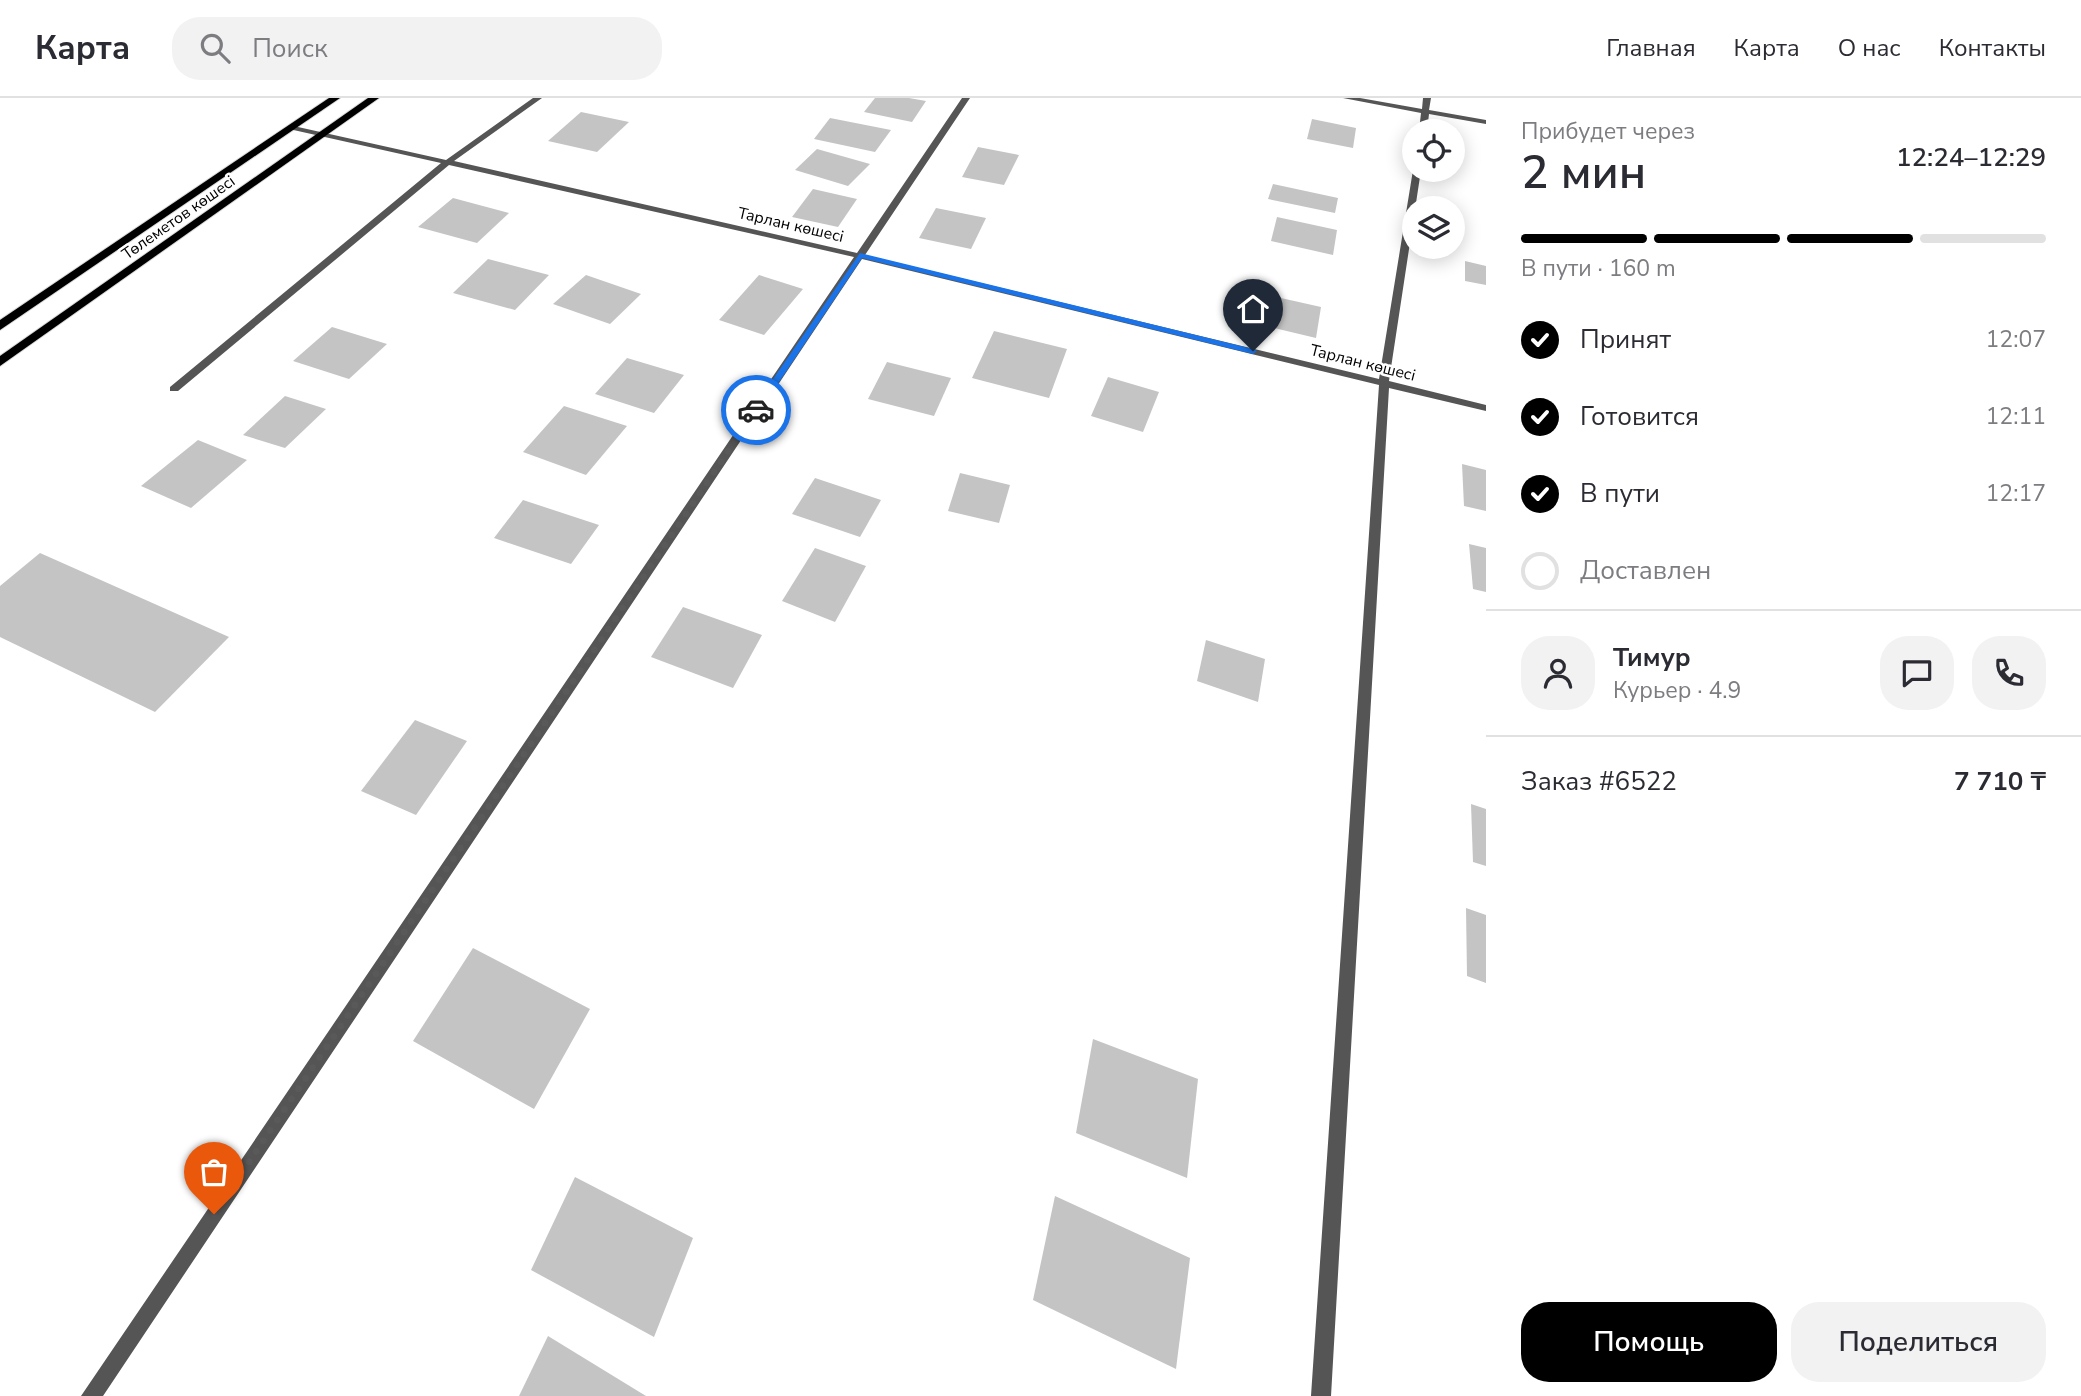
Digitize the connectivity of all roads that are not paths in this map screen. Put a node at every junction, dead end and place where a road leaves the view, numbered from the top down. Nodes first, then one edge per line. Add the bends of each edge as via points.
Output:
1 (335, 98) edge
2 (374, 98) edge
3 (538, 98) edge
4 (967, 98) edge
5 (1348, 98) edge
6 (1427, 98) edge
7 (1426, 111) junction
8 (1425, 119) edge
9 (1486, 122) edge
10 (292, 127) junction
11 (323, 134) junction
12 (448, 162) junction
13 (1415, 182) edge
14 (860, 256) junction
15 (0, 326) edge
16 (0, 362) edge
17 (1384, 383) junction
18 (174, 389) dead end
19 (1486, 408) edge
20 (91, 1396) edge
21 (1321, 1396) edge

1 - 10 main road, Төлеметов көшесі
2 - 11 main road, Төлеметов көшесі
3 - 12 street
4 - 14 street
5 - 7 street
6 - 7 street
7 - 8 street
7 - 9 street
10 - 11 street, Тарлан көшесі
10 - 15 main road, Төлеметов көшесі
11 - 12 street, Тарлан көшесі
11 - 16 main road, Төлеметов көшесі
12 - 14 street, Тарлан көшесі
12 - 18 street
13 - 17 street
14 - 17 street, Тарлан көшесі
14 - 20 street
17 - 19 street, Тарлан көшесі
17 - 21 street

